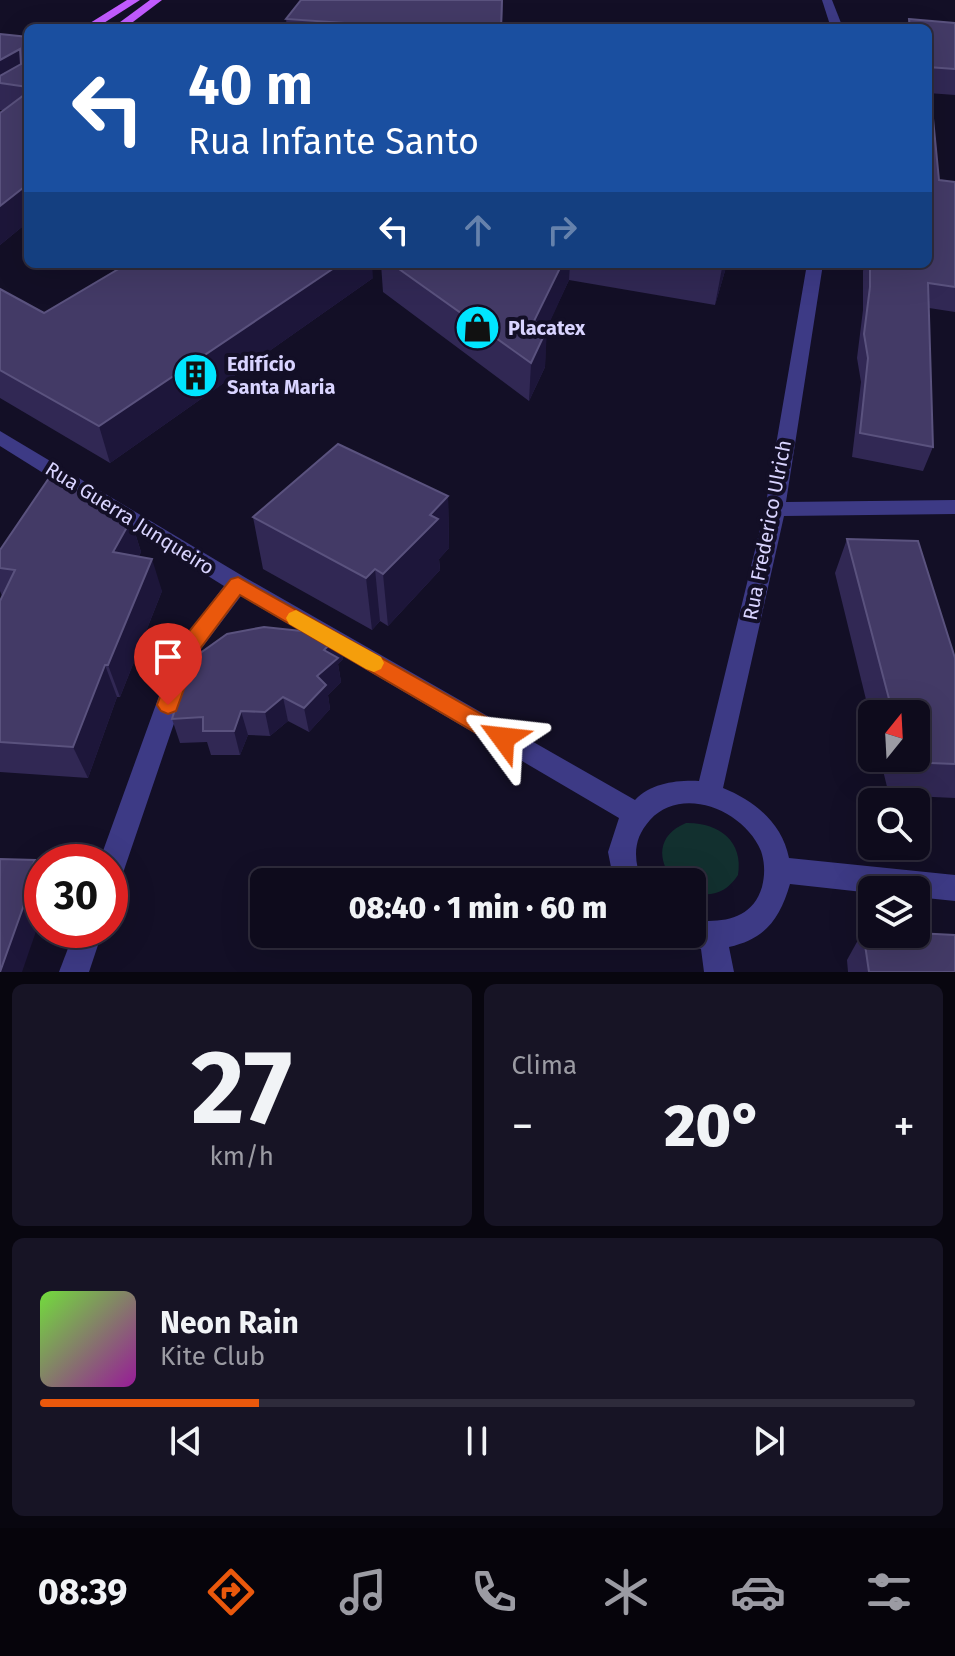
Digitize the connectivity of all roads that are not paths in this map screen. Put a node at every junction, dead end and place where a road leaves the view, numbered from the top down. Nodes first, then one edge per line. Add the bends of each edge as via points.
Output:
1 (135, 0) edge
2 (157, 0) edge
3 (827, 0) edge
4 (95, 24) edge
5 (124, 24) edge
6 (836, 24) edge
7 (814, 268) edge
8 (0, 437) edge
9 (955, 507) edge
10 (775, 509) junction
11 (238, 584) junction
12 (709, 793) junction
13 (635, 814) junction
14 (119, 844) edge
15 (625, 868) edge
16 (779, 870) junction
17 (955, 888) edge
18 (706, 936) edge
19 (706, 946) edge
20 (83, 948) edge
21 (74, 972) edge
22 (719, 972) edge

1 - 4 main road
2 - 5 main road
3 - 6 street
7 - 10 street, Rua Frederico Ulrich
8 - 11 street, Rua Guerra Junqueiro
9 - 10 street
10 - 12 street, Rua Frederico Ulrich
11 - 13 street, Rua Guerra Junqueiro
11 - 14 street via 188,649
12 - 13 street via 667,794
12 - 16 street via 749,813 764,829
13 - 15 street via 621,850
16 - 17 street
16 - 18 street via 769,908 754,924 736,933
19 - 22 street
20 - 21 street

